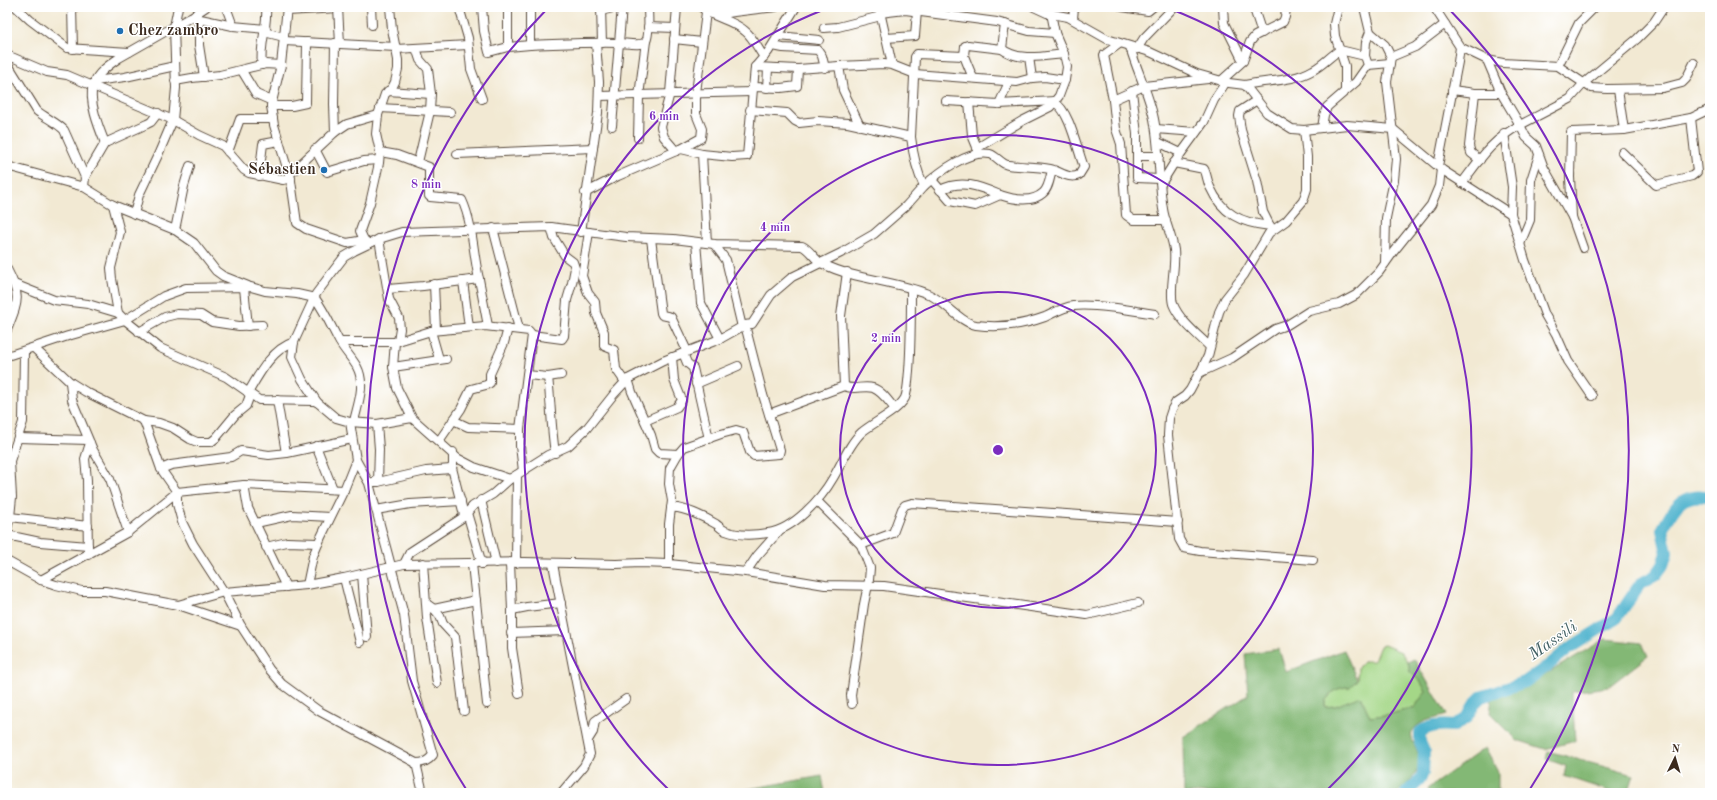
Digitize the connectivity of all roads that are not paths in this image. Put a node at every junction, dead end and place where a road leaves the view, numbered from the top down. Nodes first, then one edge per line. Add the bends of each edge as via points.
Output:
1 (16, 7) edge
2 (72, 7) edge
3 (178, 7) edge
4 (206, 7) edge
5 (226, 7) edge
6 (266, 7) edge
7 (371, 7) edge
8 (390, 7) edge
9 (459, 7) edge
10 (482, 7) edge
11 (508, 7) edge
12 (530, 7) edge
13 (617, 7) edge
14 (622, 7) edge
15 (648, 7) edge
16 (678, 7) edge
17 (776, 7) edge
18 (796, 7) edge
19 (1034, 7) edge
20 (1074, 7) edge
21 (1122, 7) edge
22 (1153, 7) edge
23 (1174, 7) edge
24 (1223, 7) edge
25 (1251, 7) edge
26 (1286, 7) edge
27 (1338, 7) edge
28 (1364, 7) edge
29 (1434, 7) edge
30 (1595, 7) edge
31 (1664, 7) edge
32 (338, 8) edge
33 (287, 9) edge
34 (601, 9) edge
35 (703, 9) edge
36 (920, 10) edge
37 (1048, 11) edge
38 (880, 12) edge
39 (717, 15) junction
40 (195, 18) junction
41 (1073, 19) junction
42 (1005, 24) junction
43 (1445, 24) junction
44 (372, 25) dead end
45 (233, 26) junction
46 (174, 27) junction
47 (648, 27) junction
48 (675, 28) junction
49 (824, 28) dead end
50 (265, 31) junction
51 (1370, 32) junction
52 (1055, 33) junction
53 (1262, 33) junction
54 (779, 36) junction
55 (886, 38) junction
56 (284, 39) junction
57 (674, 39) junction
58 (820, 40) dead end
59 (646, 41) junction
60 (307, 42) junction
61 (620, 42) junction
62 (702, 42) junction
63 (338, 43) junction
64 (599, 43) junction
65 (1119, 44) junction
66 (468, 45) junction
67 (530, 45) junction
68 (773, 46) junction
69 (508, 47) junction
70 (1460, 47) junction
71 (396, 48) junction
72 (416, 48) junction
73 (1134, 48) junction
74 (73, 49) junction
75 (1002, 49) junction
76 (1340, 50) junction
77 (129, 52) junction
78 (1064, 54) junction
79 (7, 55) edge
80 (964, 56) junction
81 (1365, 56) junction
82 (764, 57) junction
83 (1029, 57) junction
84 (1390, 60) junction
85 (1487, 60) junction
86 (1243, 61) junction
87 (7, 63) edge
88 (1694, 63) dead end
89 (262, 65) junction
90 (281, 65) junction
91 (892, 65) junction
92 (1368, 65) junction
93 (175, 66) junction
94 (839, 66) junction
95 (1558, 66) junction
96 (754, 67) junction
97 (768, 68) junction
98 (825, 68) junction
99 (798, 69) junction
100 (242, 71) junction
101 (915, 74) junction
102 (204, 77) junction
103 (973, 78) junction
104 (1032, 78) junction
105 (1065, 80) junction
106 (175, 81) junction
107 (1220, 81) junction
108 (1008, 82) junction
109 (1584, 83) junction
110 (94, 84) junction
111 (1245, 85) junction
112 (1144, 86) junction
113 (767, 88) junction
114 (752, 90) junction
115 (1345, 90) junction
116 (1452, 90) junction
117 (1618, 90) junction
118 (388, 91) junction
119 (1132, 91) junction
120 (670, 93) junction
121 (696, 93) junction
122 (1475, 93) junction
123 (1501, 93) junction
124 (431, 94) junction
125 (614, 94) junction
126 (599, 96) junction
127 (640, 96) junction
128 (482, 99) dead end
129 (1113, 100) junction
130 (1257, 100) junction
131 (946, 101) dead end
132 (970, 102) junction
133 (1056, 102) junction
134 (271, 104) junction
135 (999, 104) junction
136 (1710, 109) edge
137 (750, 110) junction
138 (379, 111) junction
139 (430, 111) junction
140 (450, 112) dead end
141 (158, 113) junction
142 (1691, 118) junction
143 (273, 119) junction
144 (173, 120) junction
145 (1520, 125) junction
146 (612, 126) dead end
147 (860, 126) junction
148 (1322, 128) junction
149 (1156, 129) junction
150 (1393, 129) junction
151 (1304, 130) junction
152 (1624, 130) junction
153 (335, 132) junction
154 (1196, 132) junction
155 (1504, 133) junction
156 (911, 137) junction
157 (638, 138) dead end
158 (279, 140) junction
159 (1158, 142) junction
160 (105, 143) junction
161 (593, 148) junction
162 (316, 149) junction
163 (679, 150) junction
164 (978, 150) junction
165 (228, 152) junction
166 (380, 152) junction
167 (1622, 152) dead end
168 (1181, 153) junction
169 (457, 154) dead end
170 (702, 154) junction
171 (1539, 155) junction
172 (1137, 156) junction
173 (1159, 156) junction
174 (379, 160) junction
175 (1480, 160) junction
176 (418, 162) junction
177 (1174, 163) junction
178 (7, 166) edge
179 (190, 166) dead end
180 (1440, 168) junction
181 (1052, 170) junction
182 (259, 176) junction
183 (290, 176) junction
184 (85, 177) junction
185 (932, 180) junction
186 (1160, 182) junction
187 (1462, 183) junction
188 (924, 186) junction
189 (84, 187) junction
190 (940, 190) junction
191 (585, 193) junction
192 (1000, 195) junction
193 (113, 205) junction
194 (134, 214) junction
195 (1511, 214) junction
196 (1572, 217) junction
197 (1166, 220) junction
198 (551, 227) junction
199 (493, 228) junction
200 (1271, 228) junction
201 (175, 230) junction
202 (470, 230) junction
203 (585, 232) junction
204 (379, 239) junction
205 (651, 239) junction
206 (366, 242) junction
207 (696, 242) junction
208 (711, 244) junction
209 (1520, 244) junction
210 (1583, 248) dead end
211 (821, 263) junction
212 (1385, 263) junction
213 (7, 269) edge
214 (846, 272) junction
215 (479, 279) junction
216 (463, 281) junction
217 (14, 284) junction
218 (434, 284) junction
219 (248, 287) junction
220 (388, 289) junction
221 (911, 289) junction
222 (315, 298) junction
223 (118, 313) junction
224 (1155, 314) dead end
225 (125, 320) junction
226 (262, 325) dead end
227 (248, 326) junction
228 (488, 326) junction
229 (744, 326) junction
230 (469, 328) junction
231 (508, 328) junction
232 (519, 329) junction
233 (7, 330) edge
234 (434, 331) junction
235 (139, 332) junction
236 (532, 335) junction
237 (720, 339) junction
238 (396, 341) junction
239 (294, 342) junction
240 (340, 342) junction
241 (1210, 347) junction
242 (34, 348) junction
243 (24, 351) junction
244 (685, 352) junction
245 (7, 356) edge
246 (672, 357) junction
247 (738, 366) dead end
248 (393, 367) junction
249 (1199, 373) junction
250 (527, 375) junction
251 (561, 375) dead end
252 (548, 377) junction
253 (627, 380) junction
254 (70, 382) junction
255 (696, 384) junction
256 (844, 386) junction
257 (249, 394) junction
258 (1592, 396) dead end
259 (277, 400) junction
260 (317, 402) junction
261 (895, 409) junction
262 (769, 414) junction
263 (412, 418) junction
264 (453, 420) junction
265 (144, 421) junction
266 (352, 421) junction
267 (645, 421) junction
268 (377, 424) junction
269 (520, 429) junction
270 (18, 438) junction
271 (352, 439) junction
272 (709, 439) junction
273 (89, 441) junction
274 (439, 441) junction
275 (316, 446) junction
276 (453, 452) junction
277 (286, 453) junction
278 (555, 453) junction
279 (678, 454) junction
280 (356, 460) junction
281 (452, 468) junction
282 (161, 469) junction
283 (9, 472) edge
284 (516, 475) junction
285 (378, 482) junction
286 (369, 483) junction
287 (244, 485) junction
288 (333, 489) junction
289 (344, 490) junction
290 (177, 492) junction
291 (460, 500) junction
292 (481, 500) junction
293 (817, 501) junction
294 (671, 508) junction
295 (376, 510) junction
296 (466, 514) junction
297 (10, 517) junction
298 (330, 517) junction
299 (1178, 522) junction
300 (256, 523) junction
301 (88, 526) junction
302 (7, 529) edge
303 (779, 531) junction
304 (128, 532) junction
305 (7, 535) edge
306 (318, 543) junction
307 (88, 546) junction
308 (861, 546) junction
309 (266, 547) junction
310 (88, 555) junction
311 (1313, 560) dead end
312 (7, 561) edge
313 (423, 563) junction
314 (496, 563) junction
315 (513, 563) junction
316 (404, 564) junction
317 (472, 564) junction
318 (482, 564) junction
319 (553, 564) junction
320 (669, 564) junction
321 (392, 566) junction
322 (746, 572) junction
323 (362, 574) junction
324 (344, 578) junction
325 (41, 580) junction
326 (307, 584) junction
327 (868, 585) junction
328 (286, 587) junction
329 (224, 592) junction
330 (476, 600) junction
331 (561, 603) junction
332 (1138, 603) dead end
333 (178, 605) junction
334 (430, 606) junction
335 (512, 610) junction
336 (241, 626) junction
337 (566, 631) junction
338 (511, 633) junction
339 (437, 684) dead end
340 (519, 694) dead end
341 (626, 699) dead end
342 (487, 704) dead end
343 (852, 704) dead end
344 (464, 711) dead end
345 (588, 740) junction
346 (416, 763) junction
347 (423, 793) edge
348 (561, 793) edge

1 - 74 street via 67,48
2 - 74 street
3 - 46 street
4 - 40 street
5 - 45 street
6 - 50 street
7 - 44 street
8 - 71 street
9 - 66 street
10 - 69 street via 488,51
11 - 69 street
12 - 67 street
13 - 34 street
14 - 61 street
15 - 47 street
16 - 48 street
17 - 39 street
18 - 54 street
19 - 37 street
20 - 41 street
21 - 22 street via 1148,11
23 - 73 street
24 - 86 street via 1224,23
25 - 53 street
26 - 53 street via 1283,22
27 - 76 street via 1334,24
28 - 51 street
29 - 43 street
30 - 95 street via 1579,23
31 - 109 street via 1654,22 1637,39
32 - 33 street
32 - 63 street
33 - 56 street
34 - 64 street
35 - 39 street
35 - 62 street
36 - 38 street
36 - 42 street
36 - 55 street via 915,36
37 - 41 street
37 - 52 street
38 - 49 street
38 - 55 street
39 - 82 street via 746,31
40 - 45 street
40 - 46 street
40 - 102 street
41 - 65 street via 1099,36
42 - 52 street via 1028,31
42 - 75 street
43 - 70 street
43 - 84 street via 1415,47
45 - 50 street
46 - 77 street
46 - 93 street
47 - 48 street
47 - 59 street
48 - 57 street
50 - 56 street
50 - 89 street via 261,52
51 - 81 street
51 - 84 street via 1385,45
52 - 78 street
53 - 86 street via 1250,42
54 - 58 street
54 - 68 street
55 - 91 street
56 - 60 street
56 - 90 street
57 - 62 street
57 - 120 street
59 - 61 street via 637,44
59 - 127 street
60 - 63 street
60 - 134 street via 306,103 292,106
61 - 64 street
61 - 125 street
62 - 121 street
63 - 71 street
63 - 153 street
64 - 67 street
64 - 126 street
65 - 73 street
65 - 129 street via 1104,55
66 - 72 street
66 - 128 street via 471,69
67 - 69 street
68 - 82 street
68 - 98 street via 818,50
70 - 85 street
70 - 116 street
71 - 72 street
71 - 118 street via 396,77
72 - 124 street via 420,60 428,69
73 - 107 street
73 - 112 street via 1137,71
74 - 77 street
75 - 80 street via 968,44 965,46
75 - 83 street via 1017,56
76 - 81 street
76 - 111 street via 1317,68 1306,73
76 - 115 street via 1345,66
77 - 110 street via 111,63
78 - 83 street
78 - 105 street via 1067,68
79 - 110 street via 47,72 67,75
80 - 101 street via 917,54
80 - 103 street
81 - 92 street
82 - 96 street
83 - 104 street
84 - 92 street
84 - 150 street via 1387,82
85 - 95 street
85 - 123 street
86 - 107 street
87 - 184 street via 37,111 64,130
88 - 117 street via 1682,83 1663,88
89 - 90 street
89 - 100 street
90 - 134 street
91 - 94 street
91 - 101 street
92 - 115 street via 1356,82
93 - 106 street
93 - 110 street
94 - 98 street
94 - 147 street via 843,90
95 - 109 street
96 - 97 street
96 - 114 street
97 - 99 street
97 - 113 street
98 - 99 street
99 - 113 street via 797,86
100 - 102 street
100 - 134 street via 256,94
101 - 103 street
101 - 156 street
102 - 106 street
103 - 108 street
104 - 105 street
104 - 108 street
105 - 133 street
106 - 144 street
107 - 111 street
107 - 112 street
107 - 154 street via 1207,118
108 - 135 street
109 - 117 street via 1591,88
109 - 145 street via 1570,99
110 - 141 street
110 - 160 street via 92,98
111 - 130 street
112 - 119 street
112 - 149 street
113 - 114 street
114 - 121 street
114 - 137 street
115 - 148 street via 1326,108
116 - 122 street
116 - 180 street
117 - 152 street
118 - 124 street
118 - 138 street
119 - 129 street
119 - 172 street via 1136,114
120 - 121 street
120 - 127 street
120 - 163 street via 662,132 666,141
121 - 163 street via 696,114 702,126 701,136 698,141
122 - 123 street
122 - 175 street via 1469,146
123 - 145 street
124 - 139 street
125 - 126 street
125 - 127 street
125 - 146 street
126 - 161 street
127 - 157 street
129 - 197 street via 1117,136 1121,144 1126,214 1133,220
130 - 151 street via 1274,118 1292,129
130 - 200 street via 1240,111 1240,124 1258,181 1264,212
131 - 132 street
132 - 135 street
132 - 164 street via 972,135
133 - 135 street
133 - 164 street
133 - 181 street via 1064,112 1084,168 1079,175 1073,177
134 - 143 street
136 - 142 street
137 - 147 street via 787,113 799,123 825,122
137 - 170 street via 746,156
138 - 139 street
138 - 153 street via 347,124
138 - 166 street via 376,134
139 - 140 street
139 - 176 street
141 - 144 street
141 - 160 street via 147,124
142 - 152 street
142 - 167 street via 1697,172 1692,176 1656,185
143 - 158 street
143 - 165 street via 240,119
144 - 165 street via 221,145
144 - 194 street via 139,195
145 - 155 street
145 - 171 street via 1526,137 1536,146
147 - 156 street
148 - 150 street via 1354,125
148 - 151 street
149 - 154 street
149 - 159 street
150 - 180 street
150 - 212 street via 1395,168 1386,218
151 - 200 street via 1307,151 1306,194 1290,217
152 - 196 street via 1571,132
153 - 162 street
154 - 168 street
155 - 175 street
155 - 195 street via 1512,187
156 - 188 street via 916,166
158 - 182 street via 263,144
158 - 183 street
159 - 168 street
159 - 173 street
160 - 184 street
161 - 169 street
161 - 191 street
162 - 174 street via 327,172 364,161
162 - 183 street
163 - 170 street
163 - 191 street
164 - 181 street via 994,155 1005,165
164 - 185 street via 951,165
165 - 182 street via 244,170
166 - 174 street
166 - 176 street
168 - 177 street
170 - 208 street
171 - 196 street
171 - 209 street via 1531,180 1530,220
172 - 173 street
172 - 186 street via 1137,179
173 - 186 street
174 - 206 street via 370,203 360,226 360,232
175 - 187 street
176 - 202 street via 430,168 429,197 461,199
177 - 186 street
177 - 200 street via 1204,169 1213,193 1233,216
178 - 189 street
179 - 201 street
180 - 187 street
180 - 212 street via 1439,186 1432,205
181 - 192 street via 1046,189 1041,194 1026,200
182 - 183 street via 283,180
183 - 206 street via 297,223 300,226 347,243
184 - 189 street
185 - 188 street
185 - 190 street
186 - 197 street
187 - 195 street
188 - 211 street via 874,234
189 - 193 street
190 - 192 street via 954,185 970,184
190 - 192 street via 950,202 975,206
191 - 203 street
193 - 194 street
193 - 223 street via 120,232 111,268
194 - 201 street
195 - 209 street
196 - 210 street
197 - 241 street via 1175,261 1171,294 1175,309
198 - 199 street
198 - 203 street
198 - 236 street via 554,238 575,268 566,300 564,336 562,339
199 - 202 street
199 - 232 street
200 - 241 street via 1244,275 1223,302
201 - 219 street via 194,243 216,271
202 - 204 street via 402,232
202 - 215 street
203 - 205 street
203 - 253 street via 582,276 584,284 594,302 604,332 604,346 614,350 616,369
204 - 206 street
204 - 220 street
205 - 207 street
205 - 244 street via 661,313 671,317
206 - 222 street via 344,257 323,283
207 - 208 street
207 - 237 street via 701,303
208 - 211 street via 802,246
208 - 229 street via 726,260
209 - 258 street via 1545,315 1568,361
211 - 214 street
211 - 229 street via 792,277 771,295 752,324
212 - 249 street via 1356,295 1346,301 1309,311 1287,325 1274,329 1232,358
213 - 217 street
214 - 221 street
214 - 256 street via 841,316
215 - 216 street
215 - 228 street
216 - 218 street
216 - 230 street
217 - 223 street via 54,300 88,304
217 - 233 street via 18,297
218 - 220 street
218 - 234 street
219 - 222 street
219 - 225 street via 186,288 164,296
219 - 227 street
220 - 238 street via 389,299 399,318 400,329
221 - 224 street via 928,294 961,318 974,324 1019,325 1072,306
221 - 261 street via 908,382 905,397
222 - 239 street
222 - 240 street via 329,318
223 - 225 street
225 - 235 street
225 - 242 street
226 - 227 street
227 - 235 street via 216,323 201,315 177,314
228 - 230 street
228 - 231 street
229 - 237 street
229 - 262 street
230 - 234 street
231 - 232 street
231 - 264 street via 490,374 490,383 471,389
232 - 236 street via 529,331
234 - 238 street
234 - 248 street via 442,359
235 - 257 street via 160,348 226,377
236 - 250 street
237 - 244 street
238 - 240 street
238 - 248 street
239 - 257 street via 281,348 262,370
239 - 260 street via 292,357
240 - 266 street via 358,368 361,383
241 - 249 street
242 - 243 street
242 - 254 street
243 - 245 street
243 - 270 street via 23,422
244 - 246 street
244 - 255 street via 687,363 693,368
246 - 253 street
246 - 267 street via 674,380 682,400 677,407
247 - 255 street
248 - 263 street via 397,388
249 - 299 street via 1187,393 1176,402 1169,418 1168,435
250 - 252 street
250 - 269 street
251 - 252 street
252 - 278 street
253 - 267 street
253 - 278 street via 587,428 568,446
254 - 265 street
254 - 273 street via 72,400
255 - 272 street
256 - 261 street via 854,389 874,388
256 - 262 street
257 - 259 street via 259,400
257 - 265 street via 246,406 211,442 197,442 172,428
259 - 260 street
259 - 277 street
260 - 266 street via 336,418
261 - 293 street via 862,432
262 - 272 street via 779,443 778,454 754,456 743,432 740,431
263 - 268 street
263 - 274 street
264 - 269 street via 468,427
264 - 274 street
265 - 282 street
266 - 268 street
266 - 271 street
267 - 279 street via 657,452
268 - 285 street
269 - 284 street
270 - 273 street
270 - 283 street
271 - 275 street
271 - 280 street
272 - 279 street via 684,447
273 - 301 street via 85,459
273 - 304 street via 110,479
274 - 276 street
275 - 277 street
275 - 288 street
276 - 281 street
276 - 284 street via 457,458 474,467
277 - 282 street via 269,455 241,451 232,457 172,464
278 - 284 street
279 - 294 street via 670,468
280 - 286 street
280 - 289 street
281 - 285 street
281 - 291 street
282 - 290 street
283 - 297 street via 12,497
284 - 292 street via 493,494
284 - 315 street
285 - 286 street
286 - 295 street
287 - 288 street
287 - 290 street
287 - 300 street via 248,508
288 - 289 street
289 - 298 street
290 - 304 street
290 - 329 street via 182,522
291 - 295 street
291 - 296 street
292 - 296 street
292 - 314 street
293 - 303 street via 800,517
293 - 308 street
294 - 303 street via 692,512 725,531 734,533 753,535
294 - 320 street
295 - 321 street
296 - 316 street via 410,552
296 - 318 street
297 - 301 street
297 - 302 street
298 - 300 street via 292,515
298 - 306 street
299 - 308 street via 912,503 905,504 893,532
299 - 311 street via 1179,539 1184,548
300 - 309 street
301 - 307 street
303 - 322 street
304 - 310 street
305 - 307 street via 40,542
306 - 309 street via 287,542
306 - 326 street
307 - 310 street
308 - 327 street via 870,568
309 - 328 street
310 - 325 street
312 - 325 street
313 - 316 street
313 - 317 street
313 - 334 street
314 - 315 street
314 - 318 street
315 - 319 street
315 - 335 street
316 - 321 street
317 - 318 street
317 - 330 street
319 - 320 street
319 - 331 street
320 - 322 street
321 - 323 street
321 - 346 street via 404,615 412,681 433,755 423,763
322 - 327 street via 825,585
323 - 324 street
323 - 324 street via 364,639
324 - 326 street
325 - 333 street via 82,591 105,592
326 - 328 street
327 - 332 street via 1087,615
327 - 343 street via 855,664
328 - 329 street
329 - 333 street
329 - 336 street
330 - 334 street
330 - 342 street
331 - 335 street
331 - 337 street
333 - 336 street
334 - 339 street via 430,639
334 - 344 street via 455,637
335 - 338 street
336 - 346 street via 282,684 319,711
337 - 338 street
337 - 345 street
338 - 340 street
341 - 345 street via 596,721
345 - 348 street via 588,760
346 - 347 street

